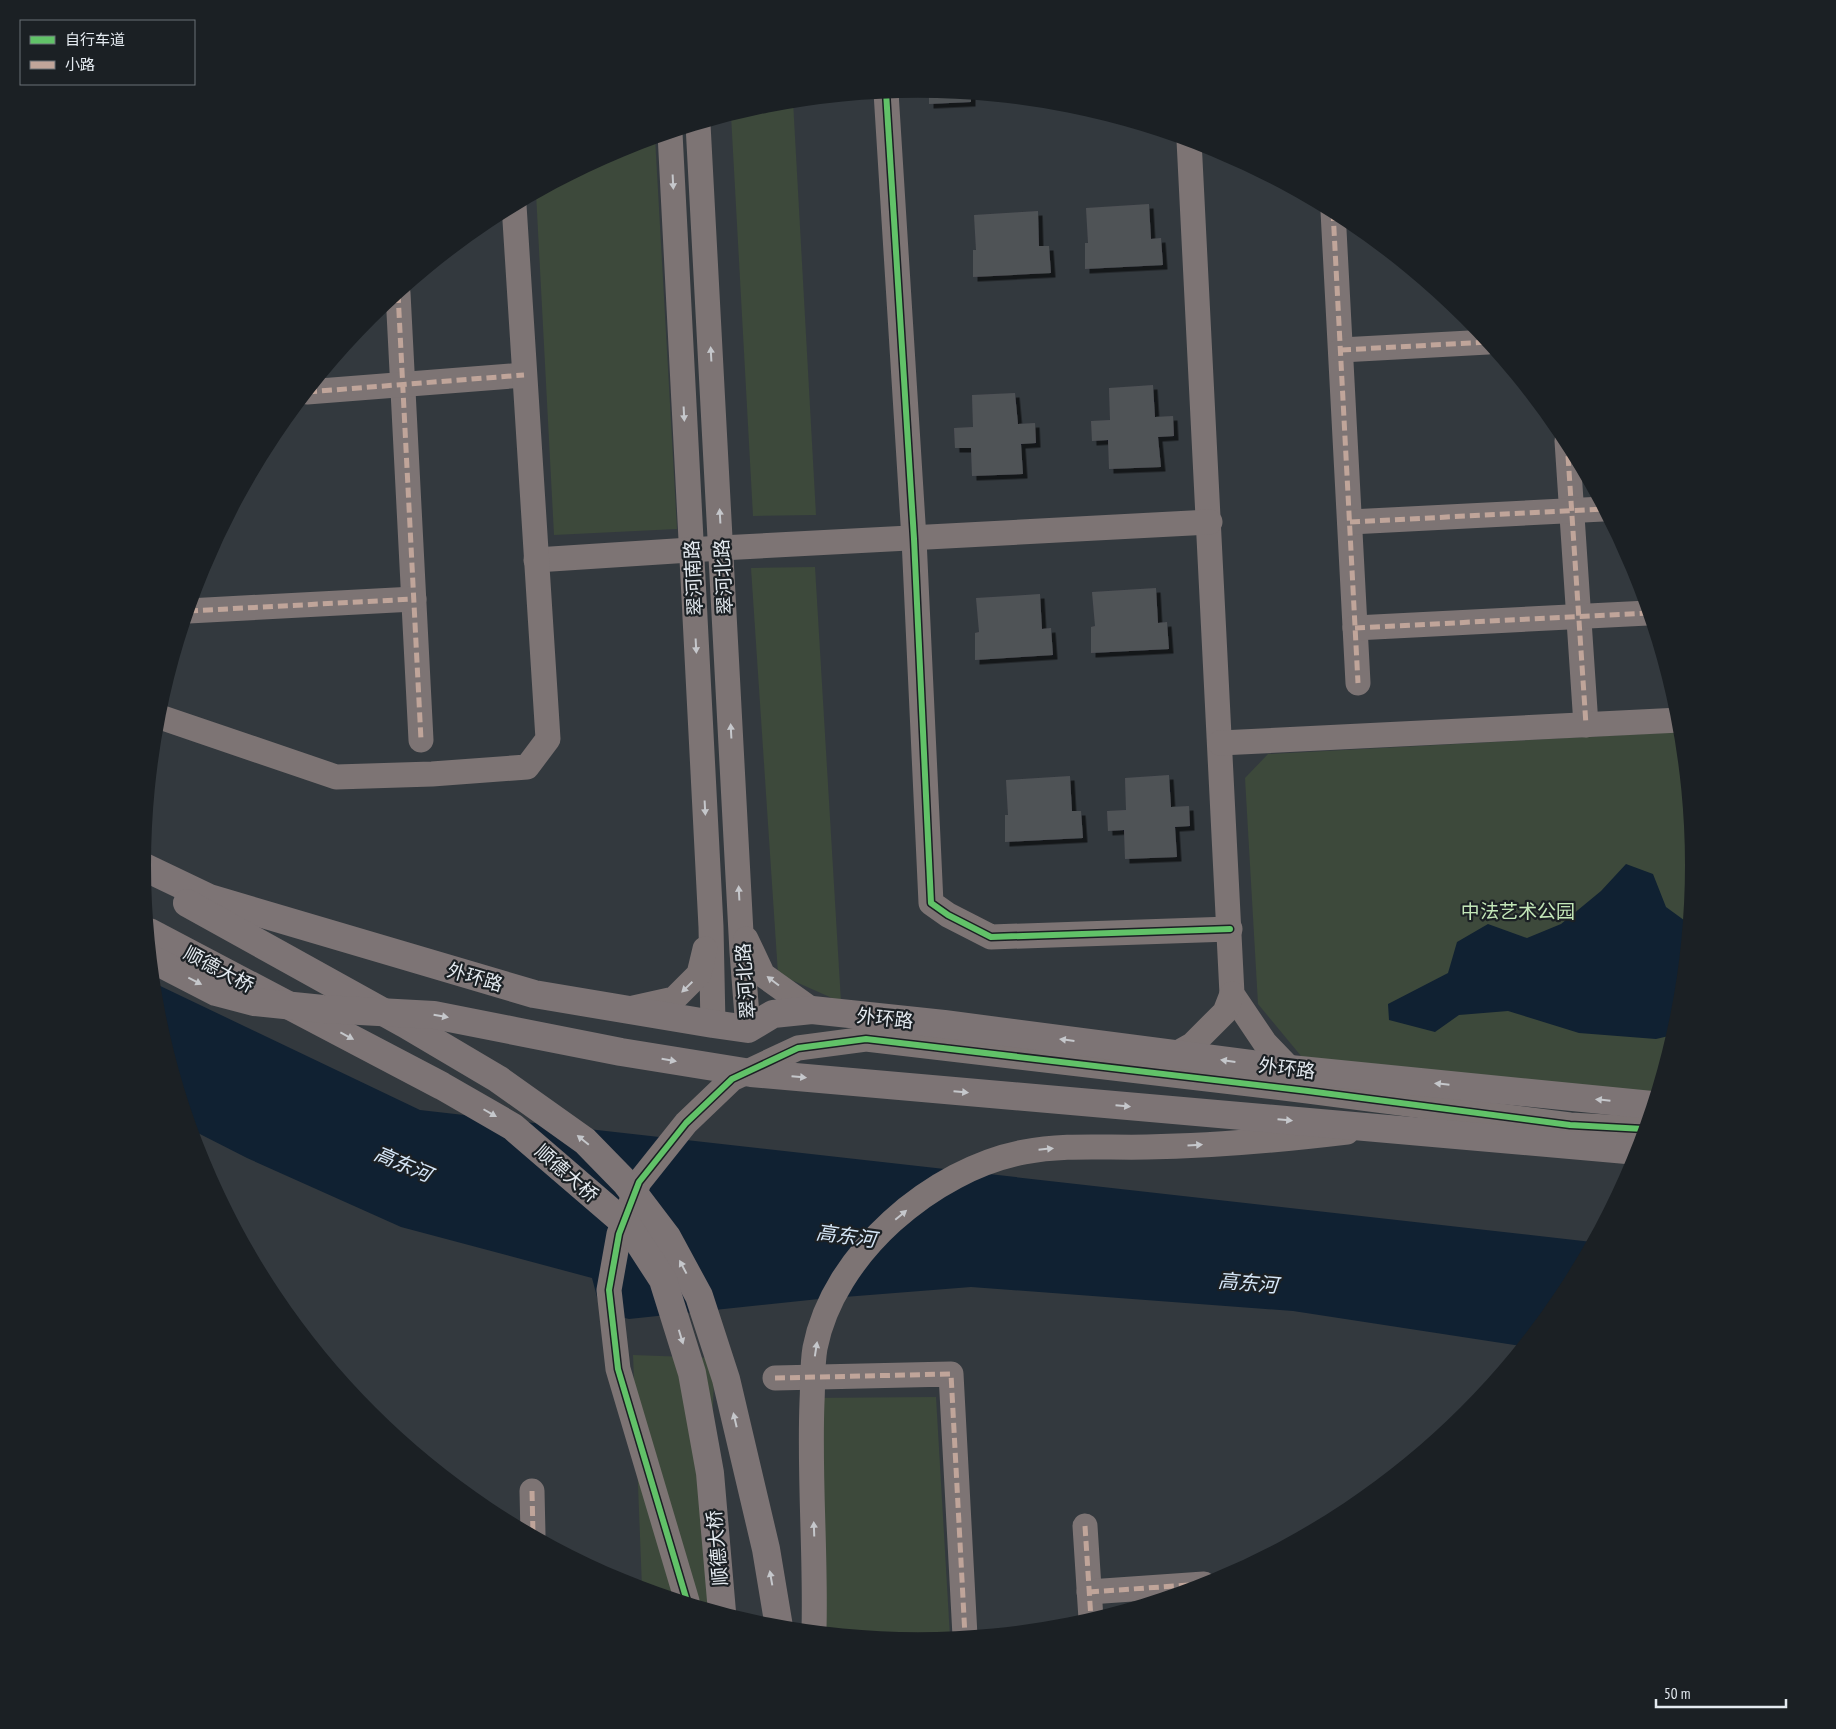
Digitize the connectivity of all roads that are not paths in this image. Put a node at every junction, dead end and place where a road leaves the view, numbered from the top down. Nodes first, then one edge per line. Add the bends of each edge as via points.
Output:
1 (886, 99) edge
2 (698, 130) edge
3 (670, 138) edge
4 (1189, 147) edge
5 (514, 213) edge
6 (1333, 220) edge
7 (398, 301) edge
8 (1479, 342) edge
9 (1340, 350) junction
10 (524, 375) junction
11 (403, 385) junction
12 (314, 391) edge
13 (1568, 458) edge
14 (1597, 509) edge
15 (1572, 510) junction
16 (1210, 522) junction
17 (1350, 522) junction
18 (914, 539) junction
19 (721, 548) junction
20 (692, 551) junction
21 (536, 560) junction
22 (414, 599) junction
23 (195, 611) edge
24 (1642, 613) edge
25 (1579, 616) junction
26 (1355, 628) junction
27 (1358, 682) dead end
28 (165, 719) edge
29 (1671, 720) edge
30 (1586, 725) junction
31 (421, 740) dead end
32 (1220, 743) junction
33 (151, 870) edge
34 (152, 887) edge
35 (711, 927) junction
36 (741, 928) junction
37 (1230, 929) junction
38 (155, 935) edge
39 (158, 962) edge
40 (1232, 994) junction
41 (626, 1010) junction
42 (812, 1010) junction
43 (713, 1024) junction
44 (748, 1029) junction
45 (1176, 1054) junction
46 (714, 1068) junction
47 (1290, 1069) junction
48 (751, 1073) junction
49 (1646, 1104) edge
50 (1380, 1128) junction
51 (1638, 1129) edge
52 (1630, 1150) edge
53 (775, 1378) dead end
54 (532, 1491) dead end
55 (1085, 1526) dead end
56 (533, 1528) edge
57 (1179, 1586) edge
58 (1089, 1592) junction
59 (685, 1595) edge
60 (721, 1606) edge
61 (1090, 1612) edge
62 (778, 1619) edge
63 (814, 1624) edge
64 (965, 1630) edge

1 - 18 street
19 -> 2 street, 翠河北路
3 -> 20 street, 翠河南路
4 - 16 street
5 - 10 street
6 - 9 street
7 - 11 street
8 - 9 street
9 - 17 street
10 - 11 street
10 - 21 street
11 - 12 street
11 - 22 street
13 - 15 street
14 - 15 street
15 - 17 street
15 - 25 street
16 - 18 street
16 - 32 street
17 - 26 street
18 - 19 street
18 - 37 street via 931,903 991,937
19 - 20 street
36 -> 19 street, 翠河北路
20 - 21 street
20 -> 35 street, 翠河南路
21 - 28 street via 548,739 527,767 336,777
22 - 23 street
22 - 31 street
24 - 25 street
25 - 26 street
25 - 30 street
26 - 27 street
29 - 30 street
30 - 32 street
32 - 37 street
33 - 41 main road, 外环路 via 218,901 534,994
62 -> 34 main road via 766,1549 726,1379 699,1296 667,1237 626,1183 585,1141 498,1079 388,1014
35 -> 41 street via 699,974 674,998
35 - 43 street, 翠河南路
42 -> 36 street via 763,974
36 - 44 street, 翠河北路
37 - 40 street
38 -> 60 main road, 顺德大桥 via 434,1082 512,1127 628,1226 663,1280 692,1373 710,1473
39 -> 46 main road via 216,992 254,1002 434,1015
40 - 45 street via 1225,1012 1192,1045
40 - 47 street via 1266,1043
41 - 43 main road, 外环路
42 - 44 main road, 外环路 via 773,1014
45 -> 42 main road, 外环路
43 - 44 main road, 外环路
43 - 46 main road
44 - 48 main road
47 -> 45 main road, 外环路
46 - 48 main road
49 -> 47 main road, 外环路
48 -> 50 main road
50 - 52 main road
63 -> 50 street via 816,1577 811,1429 815,1348 827,1310 846,1275 879,1233 924,1195 982,1163 1024,1152 1077,1146 1146,1147 1270,1141
51 - 59 street via 1570,1126 1308,1091 866,1039 798,1048 732,1079 686,1123 639,1182 619,1234 609,1290 618,1369
53 - 64 street via 951,1374
54 - 56 street
55 - 58 street
57 - 58 street
58 - 61 street

